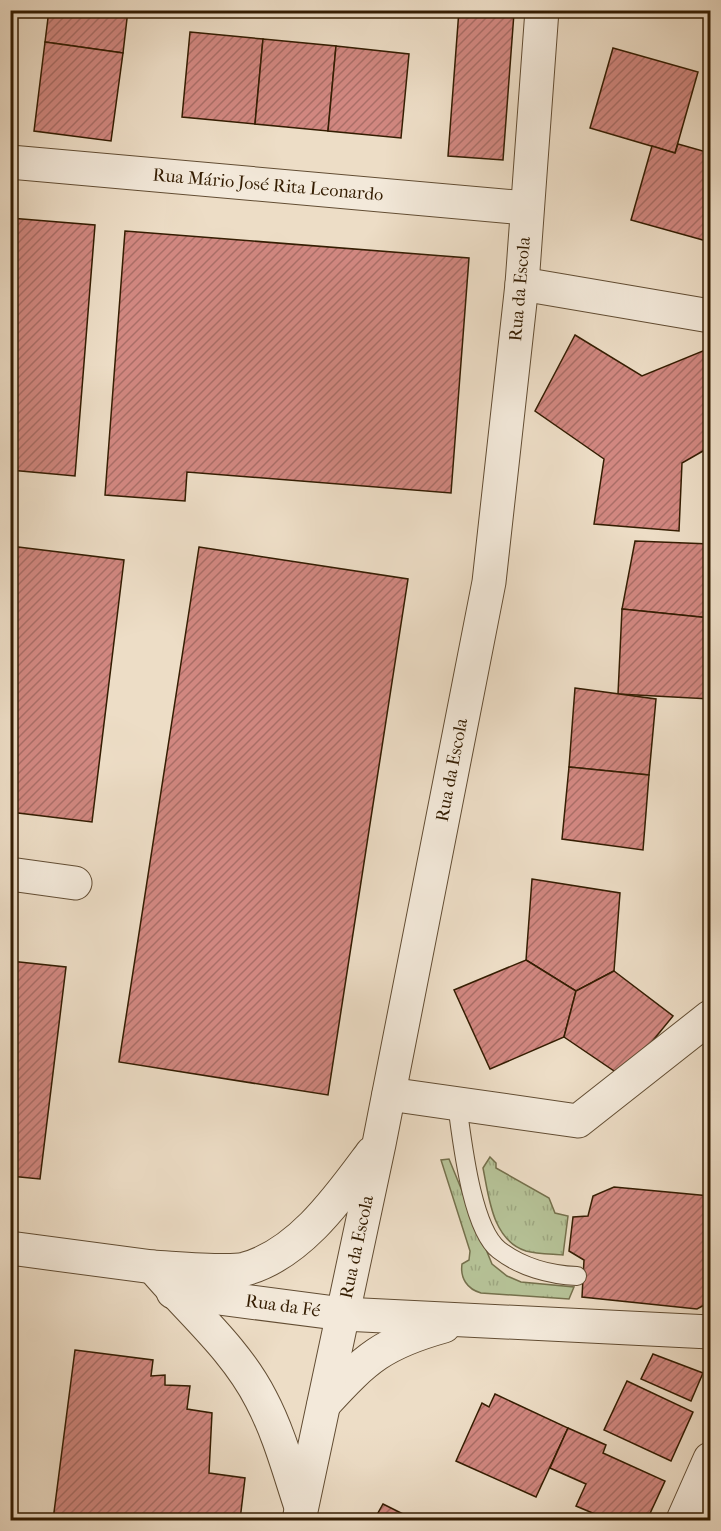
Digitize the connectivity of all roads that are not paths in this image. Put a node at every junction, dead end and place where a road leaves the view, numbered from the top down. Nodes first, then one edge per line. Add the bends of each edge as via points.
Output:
1 (542, 10) edge
2 (10, 162) edge
3 (526, 208) junction
4 (522, 284) junction
5 (711, 316) edge
6 (10, 874) edge
7 (75, 883) dead end
8 (711, 1017) edge
9 (389, 1094) junction
10 (457, 1104) junction
11 (379, 1144) junction
12 (10, 1248) edge
13 (577, 1276) dead end
14 (163, 1279) junction
15 (343, 1314) junction
16 (464, 1320) junction
17 (711, 1332) edge
18 (322, 1405) junction
19 (711, 1459) edge
20 (300, 1515) edge
21 (683, 1521) edge

1 - 3 street, Rua da Escola
2 - 3 street, Rua Mário José Rita Leonardo
3 - 4 street, Rua da Escola
4 - 5 street
4 - 9 street, Rua da Escola via 489,582
6 - 7 street
8 - 10 street via 578,1121
9 - 10 street
9 - 11 street, Rua da Escola
10 - 13 lane via 467,1177 480,1219 497,1249 528,1266 555,1275
11 - 14 street, Rua da Fé via 333,1206 288,1248 244,1269
11 - 15 street, Rua da Escola
12 - 14 street, Rua da Fé
14 - 15 street, Rua da Fé
14 - 20 street via 229,1350 261,1398 281,1445
15 - 16 street, Rua da Fé
15 - 18 street, Rua da Escola
16 - 17 street, Rua da Fé
16 - 18 street, Rua da Fé via 393,1342 361,1363
18 - 20 street, Rua da Escola
19 - 21 street

